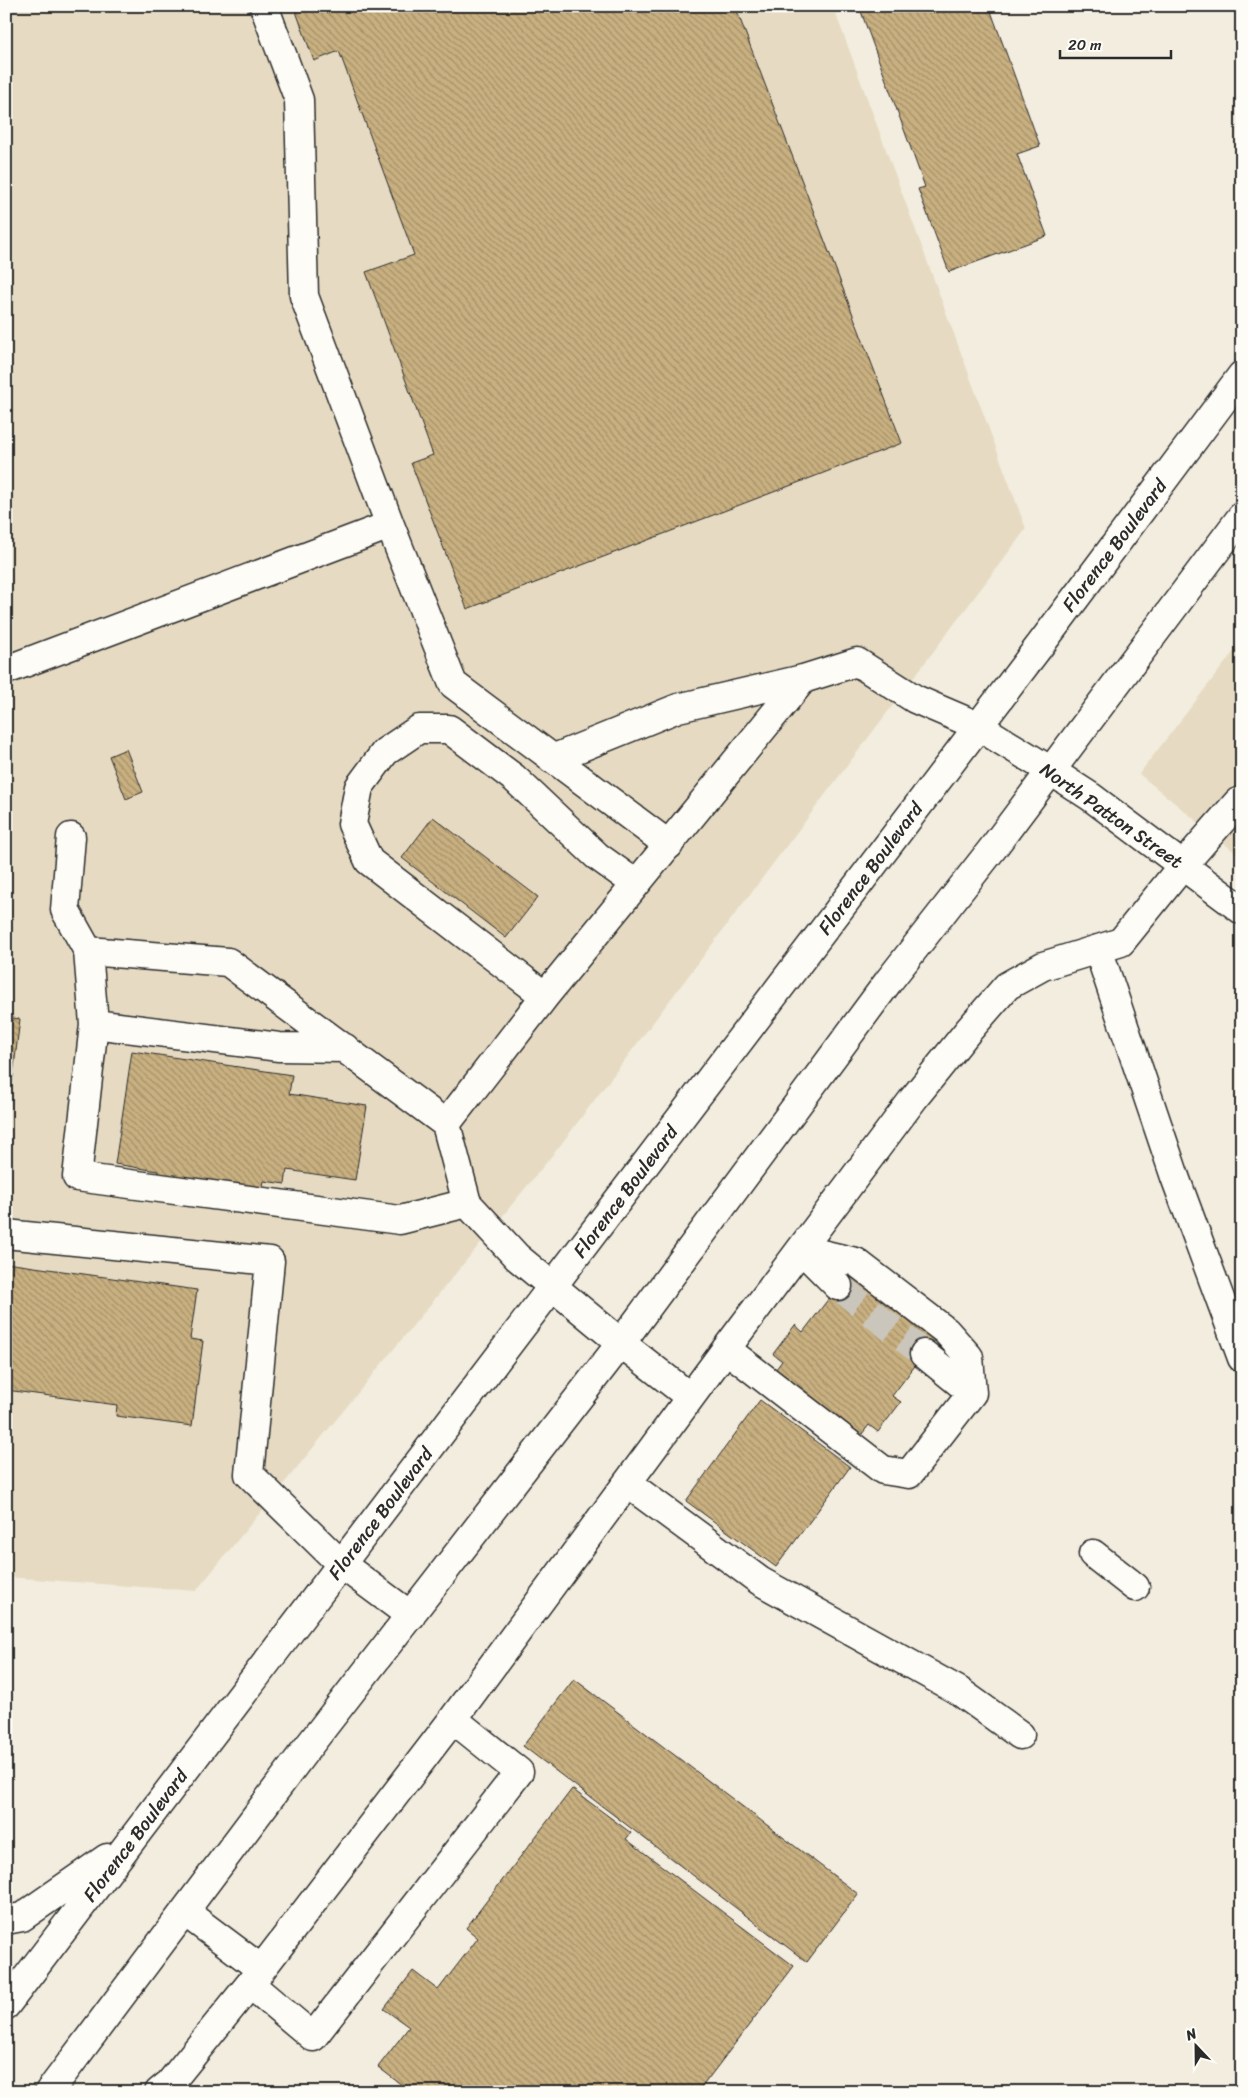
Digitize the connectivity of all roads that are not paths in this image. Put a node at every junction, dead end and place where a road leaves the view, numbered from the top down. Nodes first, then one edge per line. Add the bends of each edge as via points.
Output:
1 (264, 6) edge
2 (1242, 375) edge
3 (1242, 516) edge
4 (390, 525) junction
5 (6, 670) edge
6 (803, 679) junction
7 (978, 726) junction
8 (552, 759) junction
9 (1051, 771) junction
10 (1240, 803) edge
11 (71, 837) dead end
12 (669, 845) junction
13 (1183, 865) junction
14 (636, 884) junction
15 (1242, 910) edge
16 (1098, 949) junction
17 (88, 951) junction
18 (545, 996) junction
19 (94, 1024) junction
20 (345, 1048) junction
21 (446, 1124) junction
22 (467, 1203) junction
23 (6, 1234) edge
24 (801, 1249) junction
25 (838, 1286) tunnel mouth
26 (552, 1287) junction
27 (621, 1343) junction
28 (726, 1349) junction
29 (924, 1354) tunnel mouth
30 (1242, 1358) edge
31 (972, 1392) junction
32 (690, 1398) junction
33 (627, 1483) junction
34 (1093, 1554) dead end
35 (341, 1564) junction
36 (1134, 1587) dead end
37 (411, 1616) junction
38 (453, 1719) junction
39 (1020, 1735) dead end
40 (127, 1845) junction
41 (185, 1912) junction
42 (6, 1920) edge
43 (256, 1977) junction
44 (6, 2005) edge
45 (49, 2092) edge
46 (159, 2092) edge

1 - 4 main road via 299,100 304,296
2 - 7 main road, Florence Boulevard
3 - 9 main road
4 - 5 main road
4 - 8 main road via 453,684
6 - 7 main road, North Patton Street via 857,662 915,699
6 - 8 main road via 678,708
6 - 12 main road
7 - 9 main road, North Patton Street
7 - 26 main road, Florence Boulevard
8 - 12 main road
9 - 13 main road, North Patton Street
9 - 27 main road via 888,982
10 - 13 main road
11 - 17 main road via 65,910
12 - 14 main road
13 - 15 main road, North Patton Street
13 - 16 main road via 1121,942
14 - 18 main road
14 - 18 main road via 597,856 514,778 449,729 419,729 385,752 359,787 352,824 369,860
16 - 24 main road via 1043,966 1007,986 914,1098
16 - 30 main road
17 - 19 main road
17 - 20 main road via 228,962
18 - 21 main road
19 - 20 main road via 279,1047
19 - 22 main road via 77,1177 400,1220
20 - 21 main road
21 - 22 main road
22 - 26 main road via 517,1257
23 - 35 main road via 270,1261 250,1474
24 - 25 main road
24 - 28 main road
24 - 31 main road via 856,1262 946,1331 969,1357
26 - 27 main road
26 - 35 main road, Florence Boulevard
27 - 32 main road
27 - 37 main road
28 - 31 main road via 883,1470 909,1474
28 - 32 main road
29 - 31 main road
32 - 33 main road
33 - 38 main road
33 - 39 main road via 760,1581 959,1691
34 - 36 main road
35 - 37 main road
35 - 40 main road, Florence Boulevard
37 - 41 main road
38 - 43 main road
38 - 43 main road via 519,1772 513,1780 313,2037
40 - 42 main road via 22,1917
40 - 44 main road, Florence Boulevard
41 - 43 main road
41 - 45 main road
43 - 46 main road via 170,2083

